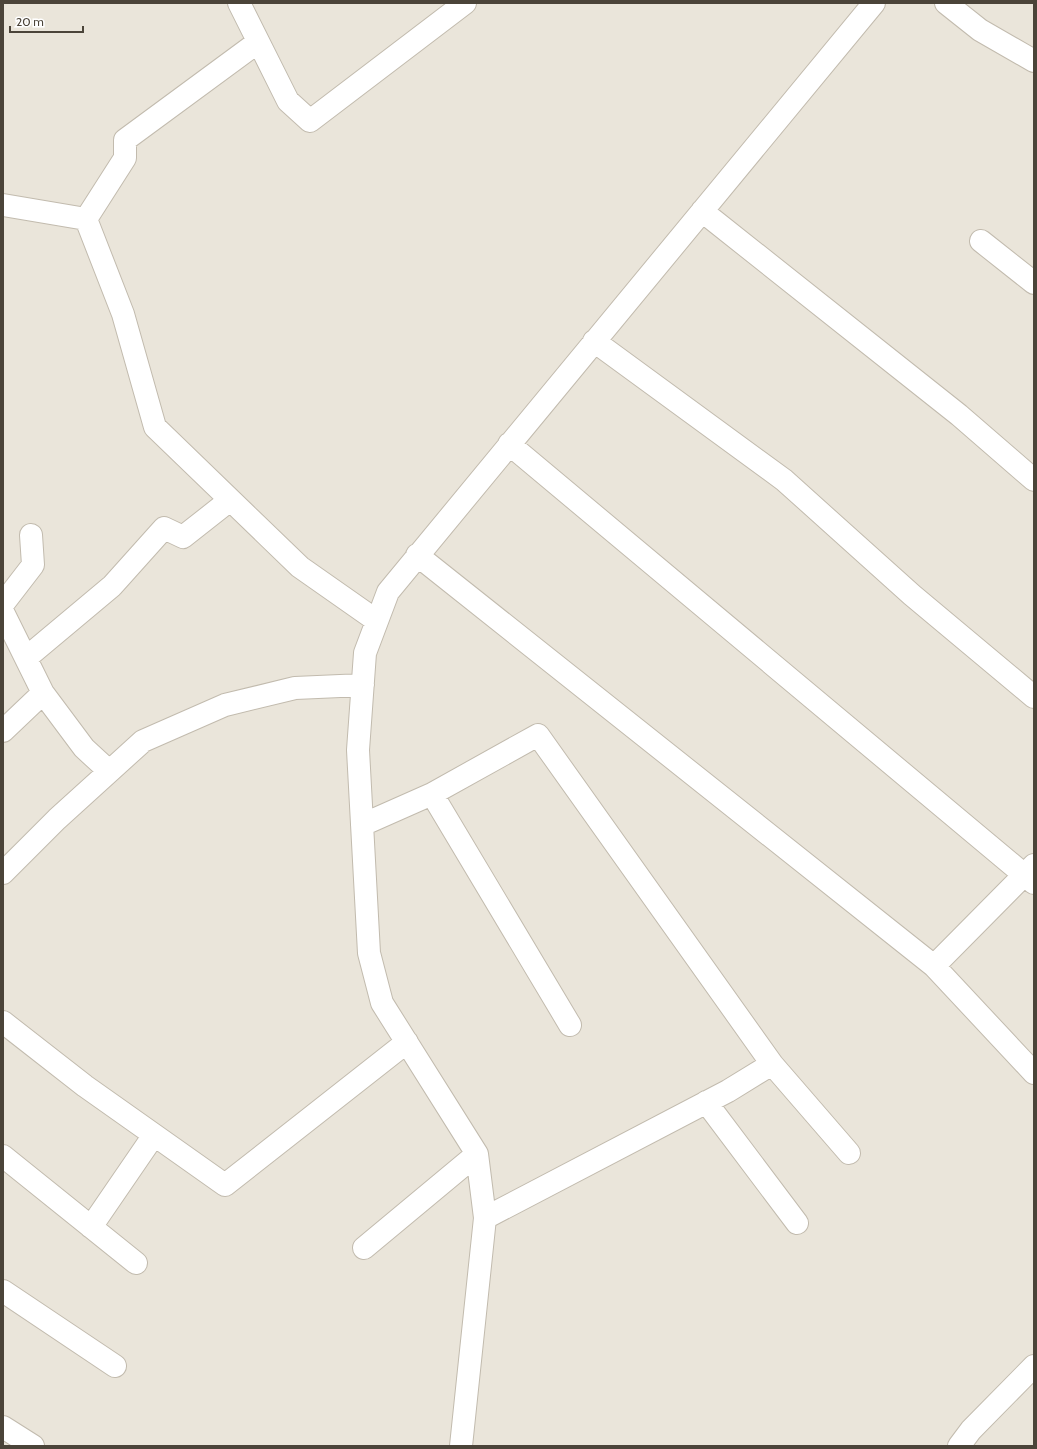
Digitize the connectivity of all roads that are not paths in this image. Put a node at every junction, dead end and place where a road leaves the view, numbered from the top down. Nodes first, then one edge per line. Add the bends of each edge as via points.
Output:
1 (239, 3) edge
2 (465, 3) edge
3 (874, 3) edge
4 (946, 3) edge
5 (258, 42) junction
6 (1034, 61) edge
7 (3, 205) edge
8 (702, 211) junction
9 (86, 219) junction
10 (981, 241) dead end
11 (1034, 283) edge
12 (594, 341) junction
13 (509, 444) junction
14 (1034, 480) edge
15 (230, 500) junction
16 (31, 535) dead end
17 (417, 555) junction
18 (3, 604) edge
19 (3, 612) edge
20 (377, 621) junction
21 (26, 658) junction
22 (363, 685) junction
23 (43, 694) junction
24 (1034, 697) edge
25 (3, 731) edge
26 (109, 771) junction
27 (432, 794) junction
28 (362, 825) junction
29 (3, 873) edge
30 (1031, 874) edge
31 (934, 966) junction
32 (3, 1022) edge
33 (570, 1025) dead end
34 (407, 1042) junction
35 (772, 1064) junction
36 (1034, 1073) edge
37 (706, 1102) junction
38 (154, 1135) junction
39 (849, 1152) dead end
40 (477, 1154) junction
41 (3, 1156) edge
42 (485, 1218) junction
43 (797, 1223) dead end
44 (91, 1227) junction
45 (364, 1248) dead end
46 (136, 1264) dead end
47 (3, 1292) edge
48 (115, 1366) dead end
49 (1034, 1366) edge
50 (3, 1427) edge
51 (33, 1446) edge
52 (461, 1446) edge
53 (959, 1446) edge

1 - 5 street
2 - 5 street via 310,120 288,101
3 - 8 street
4 - 6 street via 980,30
5 - 9 street via 126,140 125,158
7 - 9 street
8 - 12 street
8 - 14 street via 959,414
9 - 15 street via 123,314 155,427
10 - 11 street
12 - 13 street
12 - 24 street via 784,480 912,596
13 - 17 street
13 - 30 street
15 - 20 street via 300,567
15 - 21 street via 183,537 164,528 112,586
16 - 18 street via 33,565
17 - 20 street via 388,592
17 - 31 street
19 - 21 street
20 - 22 street via 365,653
21 - 23 street
22 - 26 street via 295,688 225,705 143,741
22 - 28 street via 358,750
23 - 25 street
23 - 26 street via 84,748
26 - 29 street
27 - 28 street
27 - 33 street
27 - 35 street via 538,735
28 - 34 street via 369,953 382,1003
30 - 31 street
31 - 36 street
32 - 38 street via 85,1086
34 - 38 street via 225,1185
34 - 40 street
35 - 37 street
35 - 39 street
37 - 42 street
37 - 43 street
38 - 44 street
40 - 42 street
40 - 45 street
41 - 44 street
42 - 52 street
44 - 46 street
47 - 48 street
49 - 53 street via 971,1430
50 - 51 street

